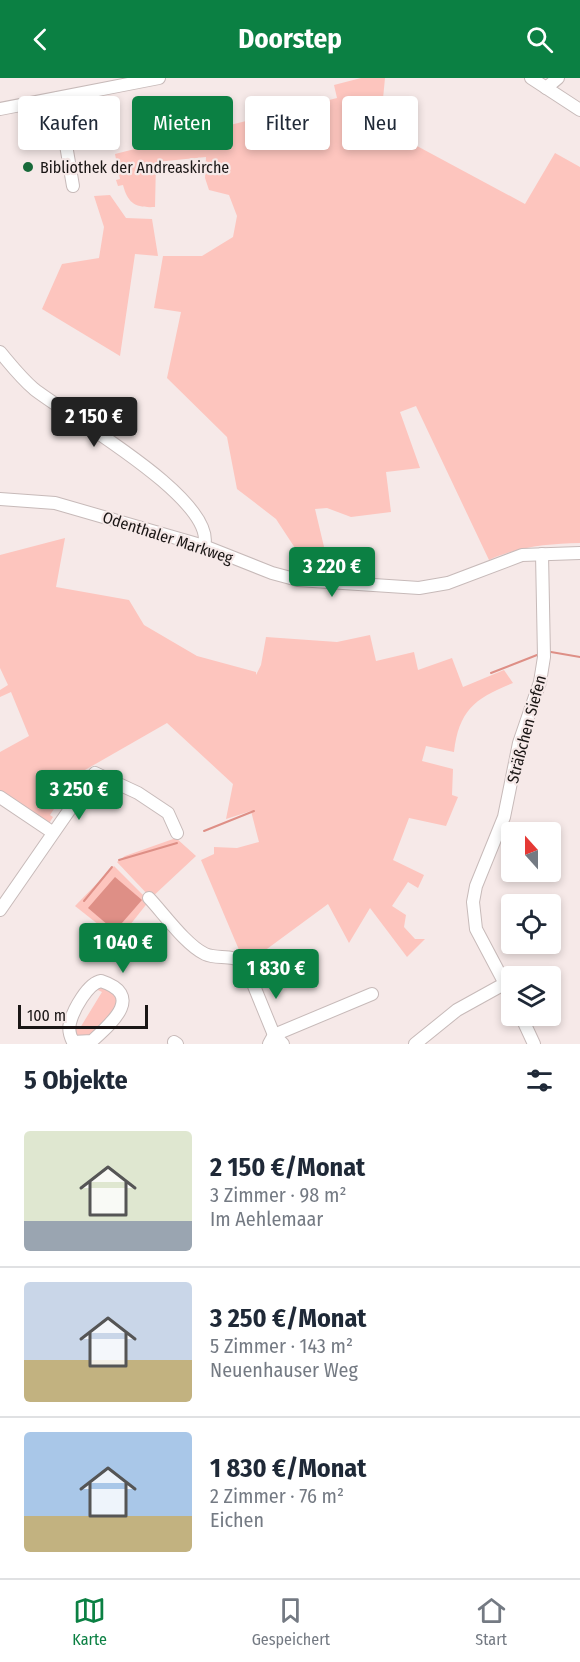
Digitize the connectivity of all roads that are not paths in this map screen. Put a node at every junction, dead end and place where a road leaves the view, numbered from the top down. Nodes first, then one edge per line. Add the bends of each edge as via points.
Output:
1 (159, 78) edge
2 (531, 78) edge
3 (558, 78) edge
4 (546, 88) junction
5 (68, 96) edge
6 (18, 106) edge
7 (0, 109) edge
8 (580, 110) edge
9 (67, 150) edge
10 (73, 186) dead end
11 (0, 352) edge
12 (0, 499) edge
13 (204, 546) junction
14 (580, 553) edge
15 (542, 554) junction
16 (0, 797) edge
17 (52, 832) junction
18 (177, 832) dead end
19 (149, 898) dead end
20 (0, 910) edge
21 (501, 978) edge
22 (501, 986) edge
23 (372, 994) dead end
24 (526, 1026) edge
25 (275, 1041) edge
26 (72, 1043) edge
27 (415, 1044) edge
28 (534, 1044) edge

1 - 5 street
2 - 4 street
3 - 4 street
4 - 8 street
6 - 7 street
9 - 10 street
11 - 13 street via 35,390 120,448 180,497 206,531
12 - 13 street, Odenthaler Markweg via 55,502
13 - 15 street, Odenthaler Markweg via 298,580 398,588 448,584 508,558
14 - 15 street, Odenthaler Markweg
15 - 21 street, Sträßchen Siefen via 544,657 540,682 519,743 504,817 473,902 476,929
16 - 17 street
17 - 18 street via 95,773 138,793 168,813
17 - 20 street
19 - 25 street via 196,949 207,956 234,958 245,964
22 - 27 street via 457,1010
23 - 25 street
24 - 28 street
26 - 26 street via 92,1041 102,1033 123,1008 121,991 102,981 94,982 70,1022

